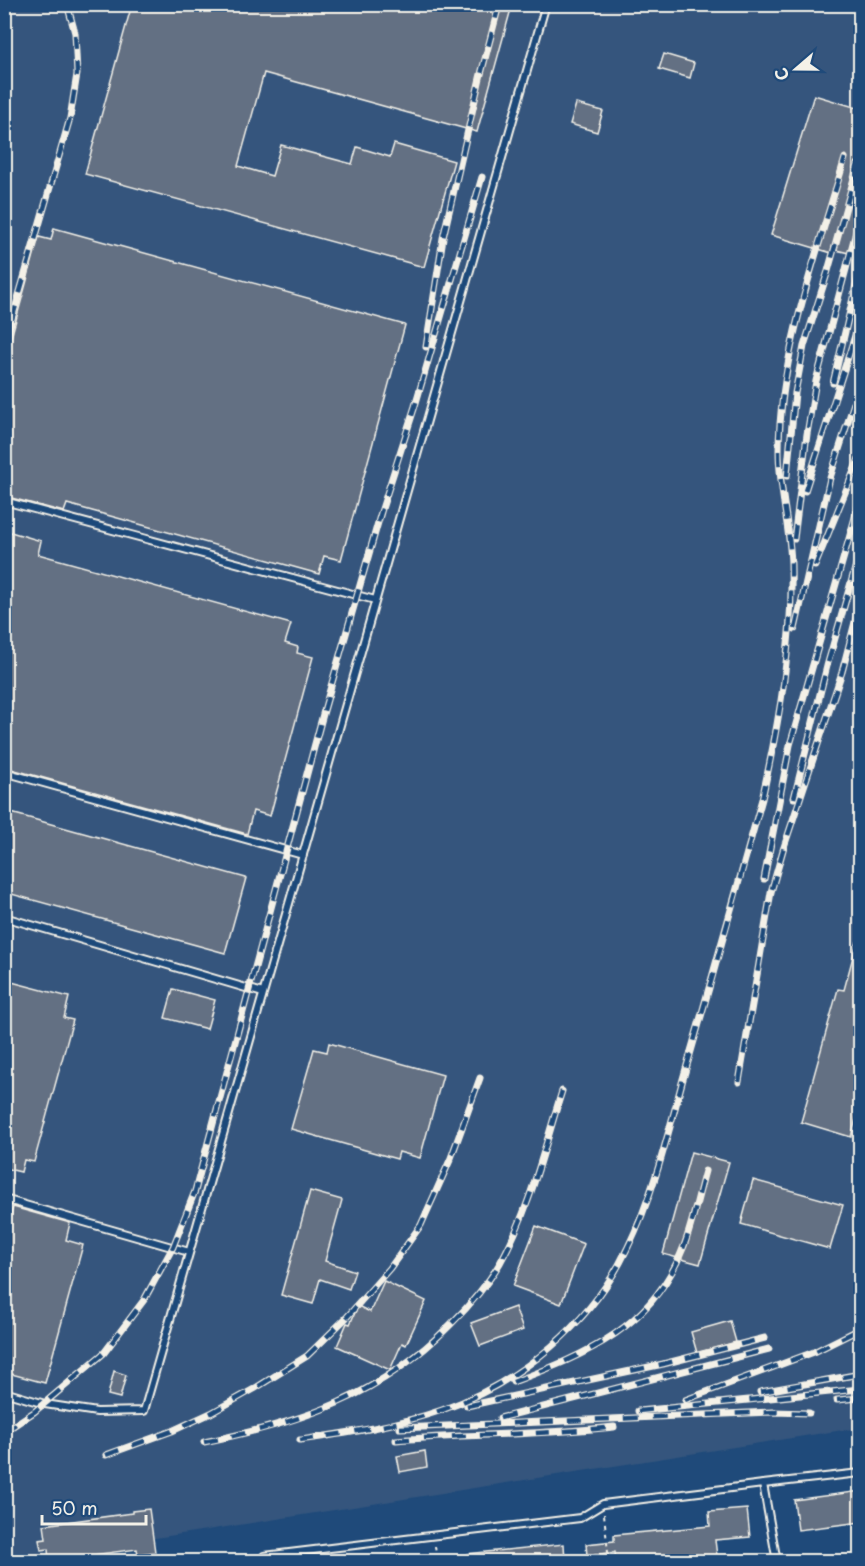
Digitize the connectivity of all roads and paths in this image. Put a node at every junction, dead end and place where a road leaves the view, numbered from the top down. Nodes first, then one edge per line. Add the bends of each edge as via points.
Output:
1 (9, 4) edge
2 (546, 4) edge
3 (4, 21) edge
4 (4, 501) edge
5 (375, 600) junction
6 (4, 772) edge
7 (303, 855) junction
8 (4, 917) edge
9 (263, 993) junction
10 (4, 1199) edge
11 (189, 1252) junction
12 (4, 1392) edge
13 (861, 1473) edge
14 (763, 1484) junction
15 (603, 1504) junction
16 (434, 1536) junction
17 (264, 1556) dead end
18 (437, 1562) edge
19 (609, 1562) edge
20 (777, 1562) edge

1 - 3 lane
2 - 5 lane
4 - 5 lane
5 - 7 lane
6 - 7 lane
7 - 9 lane
8 - 9 lane
9 - 11 lane
10 - 11 lane
11 - 12 lane via 144,1411 97,1412 45,1404
13 - 14 lane
14 - 15 lane
14 - 20 lane
15 - 16 lane via 580,1518
15 - 19 path
16 - 17 lane
16 - 18 path

